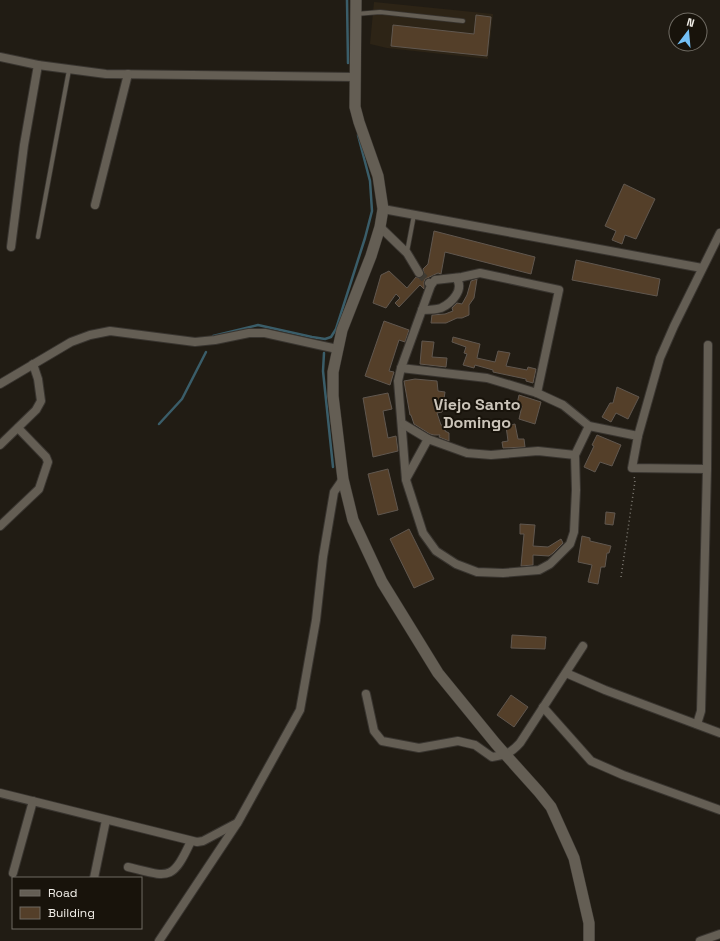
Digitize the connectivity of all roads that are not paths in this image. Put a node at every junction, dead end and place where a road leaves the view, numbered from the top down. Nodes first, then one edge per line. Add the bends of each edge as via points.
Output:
1 (356, 0) edge
2 (356, 14) junction
3 (463, 21) dead end
4 (0, 57) edge
5 (38, 65) junction
6 (69, 70) junction
7 (128, 74) junction
8 (355, 77) junction
9 (95, 205) dead end
10 (382, 209) junction
11 (414, 215) junction
12 (380, 227) junction
13 (720, 233) edge
14 (38, 237) dead end
15 (717, 246) edge
16 (12, 247) dead end
17 (407, 253) junction
18 (702, 268) junction
19 (419, 273) tunnel mouth
20 (456, 278) junction
21 (422, 310) junction
22 (708, 345) dead end
23 (337, 349) junction
24 (33, 364) junction
25 (401, 368) junction
26 (0, 384) edge
27 (537, 393) junction
28 (402, 424) junction
29 (588, 426) junction
30 (18, 428) junction
31 (638, 436) junction
32 (428, 439) junction
33 (0, 446) edge
34 (575, 455) junction
35 (707, 469) junction
36 (343, 479) junction
37 (406, 480) junction
38 (0, 526) edge
39 (583, 646) dead end
40 (566, 672) junction
41 (366, 694) dead end
42 (543, 707) junction
43 (697, 724) junction
44 (720, 733) edge
45 (506, 754) junction
46 (0, 793) edge
47 (33, 801) junction
48 (720, 810) edge
49 (106, 820) junction
50 (238, 822) junction
51 (191, 841) junction
52 (128, 867) dead end
53 (13, 873) dead end
54 (94, 877) edge
55 (720, 934) edge
56 (159, 941) edge
57 (589, 941) edge
58 (700, 941) edge

1 - 2 street
2 - 3 lane via 380,12
2 - 8 street
4 - 5 street
5 - 6 street
5 - 16 street via 24,145
6 - 7 street
6 - 14 lane
7 - 8 street
7 - 9 street
8 - 10 street via 355,107 378,176
10 - 11 street
10 - 12 street
11 - 17 lane
11 - 18 street
12 - 17 street
12 - 23 street
13 - 15 street
15 - 18 street
17 - 19 street
18 - 31 street via 660,358
20 - 21 street via 435,280 430,284
20 - 21 street via 459,281 459,291 453,299 442,308
20 - 27 street via 480,273 559,290
21 - 25 street
22 - 35 street
23 - 24 street via 265,333 249,333 195,342 110,331 90,334 71,342
23 - 36 street via 333,396
24 - 26 street
24 - 30 street via 41,401 36,410
25 - 27 street via 487,378
25 - 28 street via 398,380
27 - 29 street via 562,405
28 - 32 street
28 - 37 street
29 - 31 street
29 - 34 street
30 - 33 street
30 - 38 street via 48,462 38,489
31 - 35 street via 632,468
32 - 34 street via 467,453 491,455 538,451
32 - 37 street
34 - 37 street via 574,532 570,544 550,564 539,570 476,572 456,564 436,551 423,533
35 - 43 street via 701,711
36 - 45 street via 353,520 382,582 438,673
36 - 50 street via 334,492 300,710
39 - 40 street
40 - 42 street
40 - 43 street via 605,690
41 - 45 street via 374,731 382,740 419,748 458,741 475,745 492,757
42 - 45 street via 520,743
42 - 48 street via 591,761
43 - 44 street
45 - 57 street via 551,807 574,858 589,923
46 - 47 street
47 - 49 street
47 - 53 street
49 - 51 street
49 - 54 street
50 - 51 street via 202,841
50 - 56 street
51 - 52 street via 176,868 171,872 156,874
55 - 58 street

